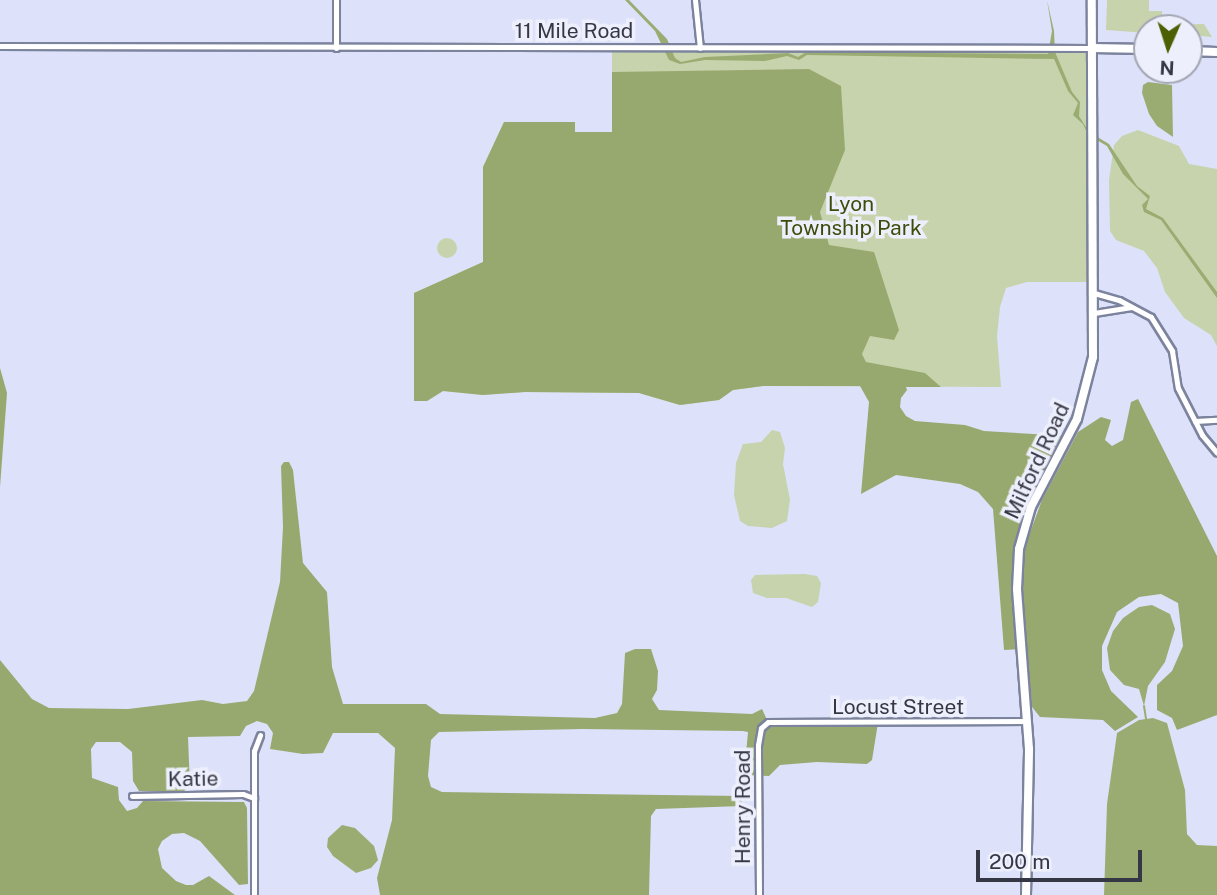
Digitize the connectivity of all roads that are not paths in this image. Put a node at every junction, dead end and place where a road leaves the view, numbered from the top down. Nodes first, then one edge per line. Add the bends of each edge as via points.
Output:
1 (336, 0) edge
2 (695, 0) edge
3 (1092, 0) edge
4 (0, 46) edge
5 (335, 48) junction
6 (700, 48) junction
7 (1092, 48) junction
8 (1133, 49) edge
9 (1094, 293) junction
10 (1132, 307) junction
11 (1094, 313) junction
12 (1217, 420) edge
13 (1195, 421) junction
14 (1217, 453) edge
15 (1027, 721) junction
16 (768, 722) joint
17 (260, 735) dead end
18 (132, 796) dead end
19 (254, 798) junction
20 (254, 895) edge
21 (759, 895) edge
22 (1026, 895) edge

1 - 5 street
2 - 6 street
3 - 7 street, Milford Road
4 - 5 street, 11 Mile Road
5 - 6 street, 11 Mile Road
6 - 7 street, 11 Mile Road
7 - 8 street, 11 Mile Road
7 - 9 street, Milford Road
9 - 10 street
9 - 11 street, Milford Road
10 - 11 street
10 - 13 street via 1151,317 1161,330 1172,351 1178,388
11 - 15 street, Milford Road via 1092,366 1084,402 1031,507 1019,549 1017,589
12 - 13 street
13 - 14 street
15 - 16 street, Locust Street
15 - 22 street, Milford Road
16 - 21 street, Henry Road via 761,729 758,745
17 - 19 street via 254,751
18 - 19 street, Katie via 243,794
19 - 20 street

